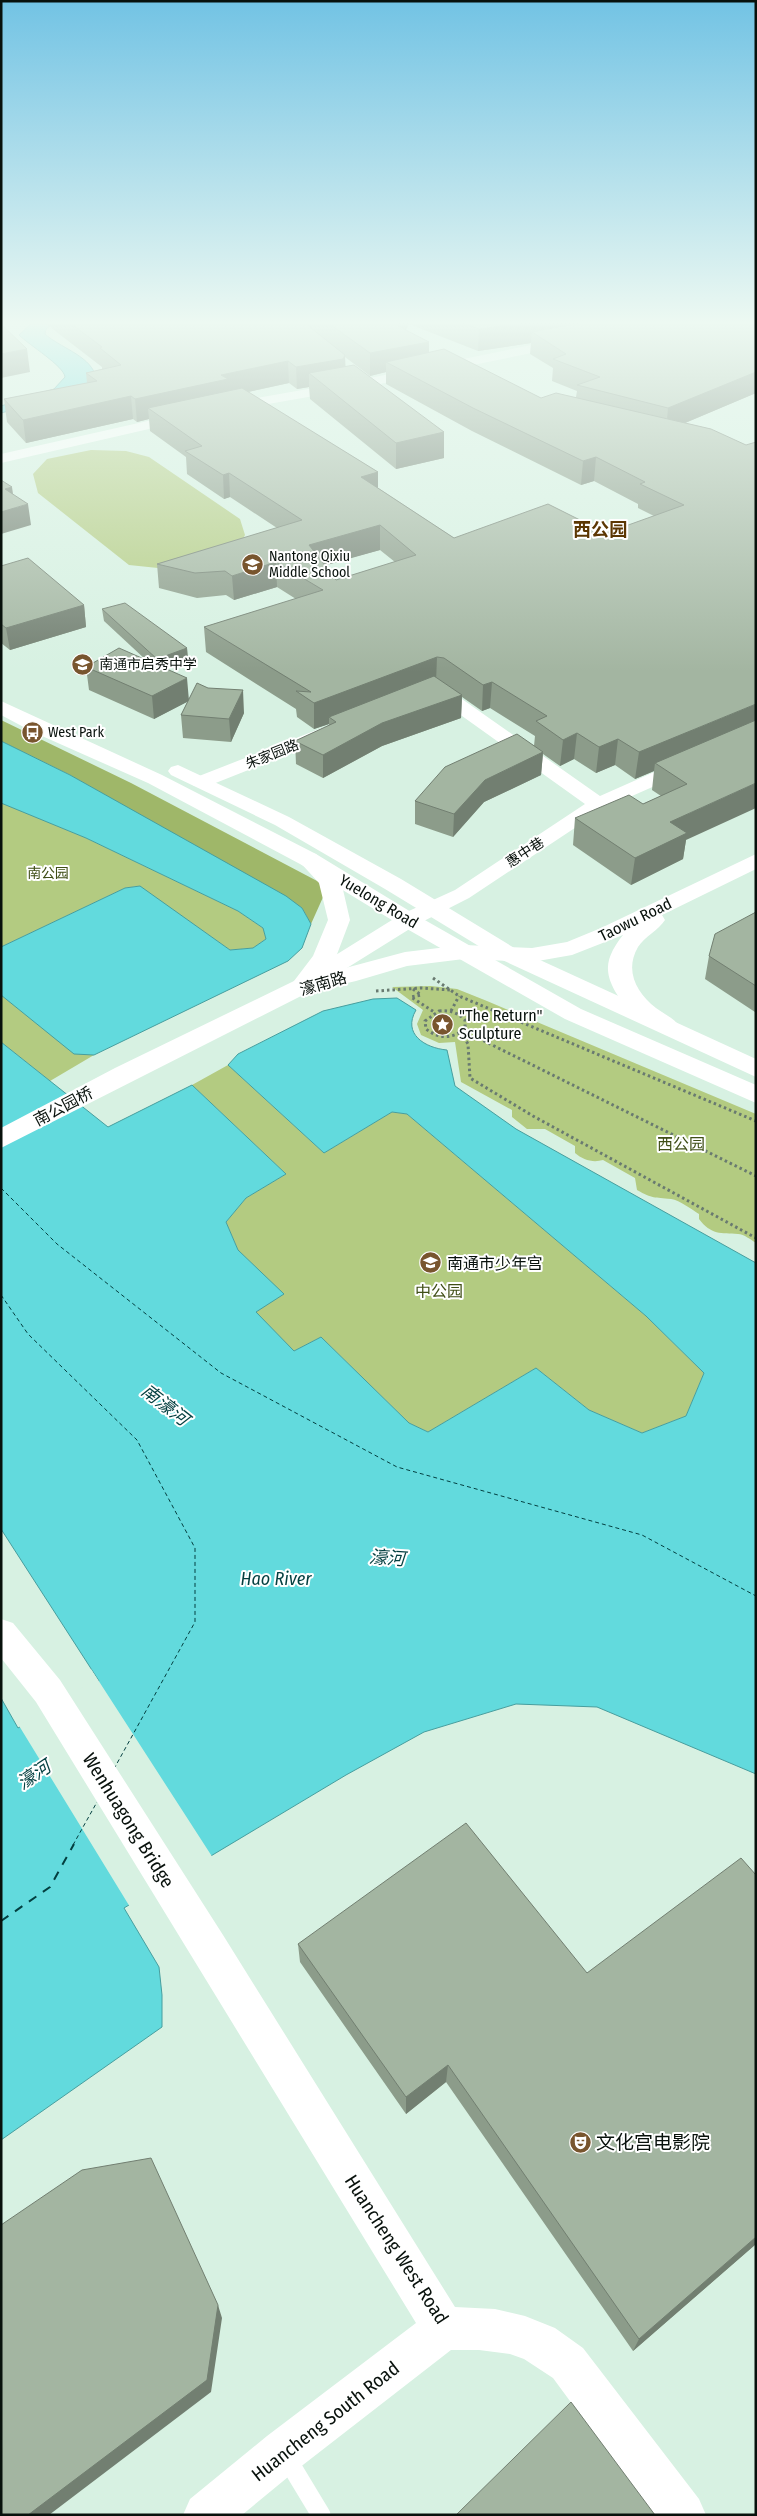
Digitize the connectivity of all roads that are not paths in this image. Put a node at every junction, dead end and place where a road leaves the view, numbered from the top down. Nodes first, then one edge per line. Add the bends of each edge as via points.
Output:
1 (93, 437) edge
2 (1, 458) edge
3 (1, 690) edge
4 (418, 696) edge
5 (1, 707) edge
6 (346, 725) edge
7 (703, 758) edge
8 (201, 782) junction
9 (598, 804) junction
10 (308, 859) junction
11 (756, 860) edge
12 (693, 891) junction
13 (435, 908) junction
14 (408, 920) junction
15 (464, 952) junction
16 (508, 954) junction
17 (302, 986) junction
18 (689, 1039) junction
19 (756, 1069) edge
20 (124, 1074) joint
21 (756, 1095) edge
22 (1, 1139) edge
23 (1, 1633) edge
24 (210, 1948) joint
25 (444, 2329) junction
26 (283, 2452) junction
27 (206, 2515) edge
28 (321, 2515) edge
29 (683, 2515) edge

1 - 2 street
3 - 8 street, Yuelong Road
4 - 9 street via 436,689
5 - 10 street, Yuelong Road via 154,779
6 - 8 street, 朱家园路
7 - 9 street, 惠中巷
8 - 13 street, Yuelong Road via 282,821
9 - 13 street, 惠中巷 via 462,894
10 - 14 street, Yuelong Road
10 - 17 street via 330,881 339,920 324,957
11 - 12 street, Taowu Road
12 - 16 street, Taowu Road via 572,948 532,955
12 - 18 street via 627,944 620,963 621,982 634,1001 650,1017
13 - 14 street, 惠中巷
13 - 16 street, Yuelong Road
14 - 15 street, Yuelong Road
14 - 17 street, 惠中巷
15 - 16 street, 濠南路
15 - 17 street, 濠南路 via 405,959
15 - 21 street, Yuelong Road via 573,1014
16 - 18 street, Yuelong Road
17 - 20 street, 濠南路
18 - 19 street, Yuelong Road
20 - 22 street, 南公园桥
23 - 24 street, Wenhuagong Bridge via 48,1691
24 - 25 street, Huancheng West Road
25 - 26 street, Huancheng South Road
25 - 29 street, Huancheng West Road via 482,2327 520,2334 551,2349 568,2363
26 - 27 street, Huancheng South Road
26 - 28 lane

